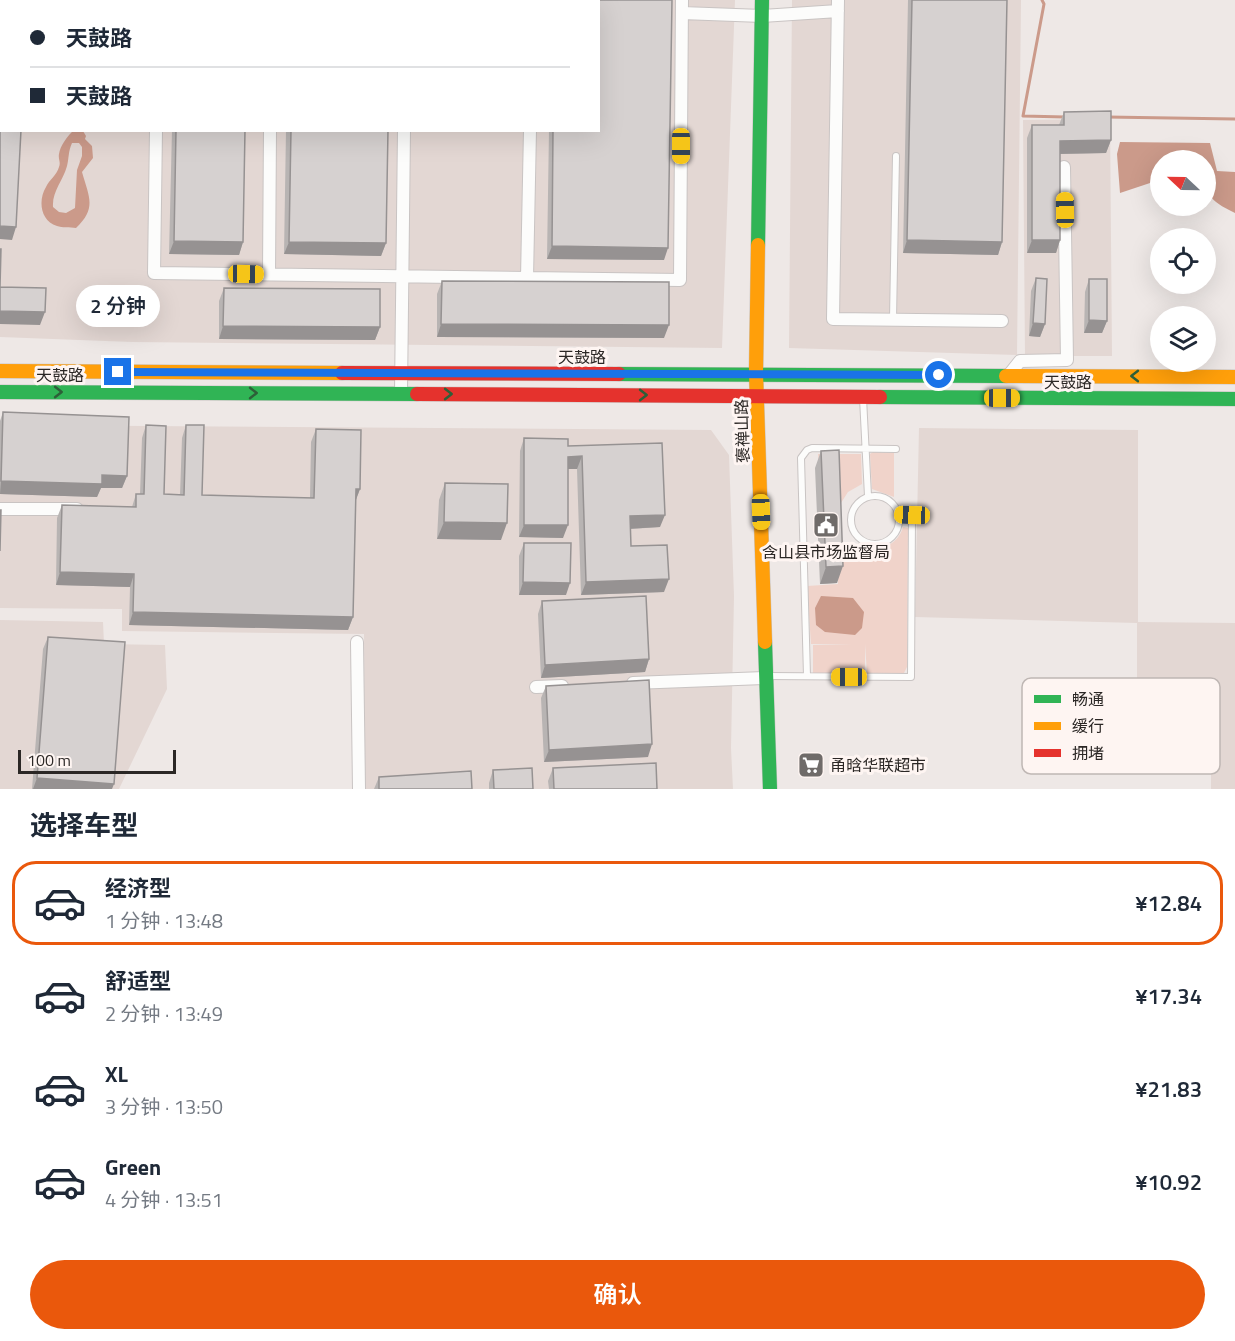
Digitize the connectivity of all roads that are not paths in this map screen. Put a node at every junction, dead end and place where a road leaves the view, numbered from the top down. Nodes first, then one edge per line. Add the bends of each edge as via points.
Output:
1 (762, 0) edge
2 (682, 6) edge
3 (838, 6) edge
4 (762, 16) junction
5 (156, 132) edge
6 (270, 132) edge
7 (404, 132) edge
8 (530, 132) edge
9 (896, 156) dead end
10 (1064, 167) dead end
11 (269, 274) junction
12 (402, 276) junction
13 (527, 278) junction
14 (893, 320) junction
15 (1002, 321) dead end
16 (0, 371) edge
17 (401, 373) junction
18 (756, 373) junction
19 (1008, 376) junction
20 (1235, 376) edge
21 (0, 392) edge
22 (400, 393) junction
23 (757, 395) junction
24 (862, 397) junction
25 (1235, 399) edge
26 (866, 449) junction
27 (896, 449) dead end
28 (868, 496) junction
29 (0, 509) edge
30 (92, 510) edge
31 (899, 515) junction
32 (357, 642) dead end
33 (807, 676) junction
34 (767, 677) junction
35 (617, 684) edge
36 (570, 686) edge
37 (536, 687) dead end
38 (359, 789) edge
39 (770, 789) edge

1 - 4 main road, 褒禅山路
2 - 4 street
2 - 13 street via 680,280
3 - 4 street
3 - 14 street via 833,319
4 - 18 main road, 褒禅山路
5 - 11 street via 154,273
6 - 11 street
7 - 12 street
8 - 13 street
9 - 14 lane
10 - 19 street via 1067,360 1020,361
11 - 12 street
12 - 13 street
12 - 17 street
14 - 15 street
16 - 17 main road, 天鼓路
17 - 18 main road, 天鼓路
17 - 22 street
18 - 19 main road, 天鼓路
18 - 23 main road, 褒禅山路
20 -> 19 main road, 天鼓路
21 -> 22 main road, 天鼓路
22 -> 23 main road, 天鼓路
23 - 24 main road, 天鼓路
23 - 34 main road, 褒禅山路
24 - 25 main road, 天鼓路
24 - 26 lane
26 - 27 lane
26 - 28 lane
26 - 33 lane via 812,448 801,458
28 - 31 lane via 891,501
28 - 31 lane via 852,513 853,529 863,540 878,543 892,537
29 - 30 street
31 - 33 lane via 912,515 911,677
32 - 38 street
33 - 34 lane
34 - 35 street
34 - 39 main road, 褒禅山路
36 - 37 street

